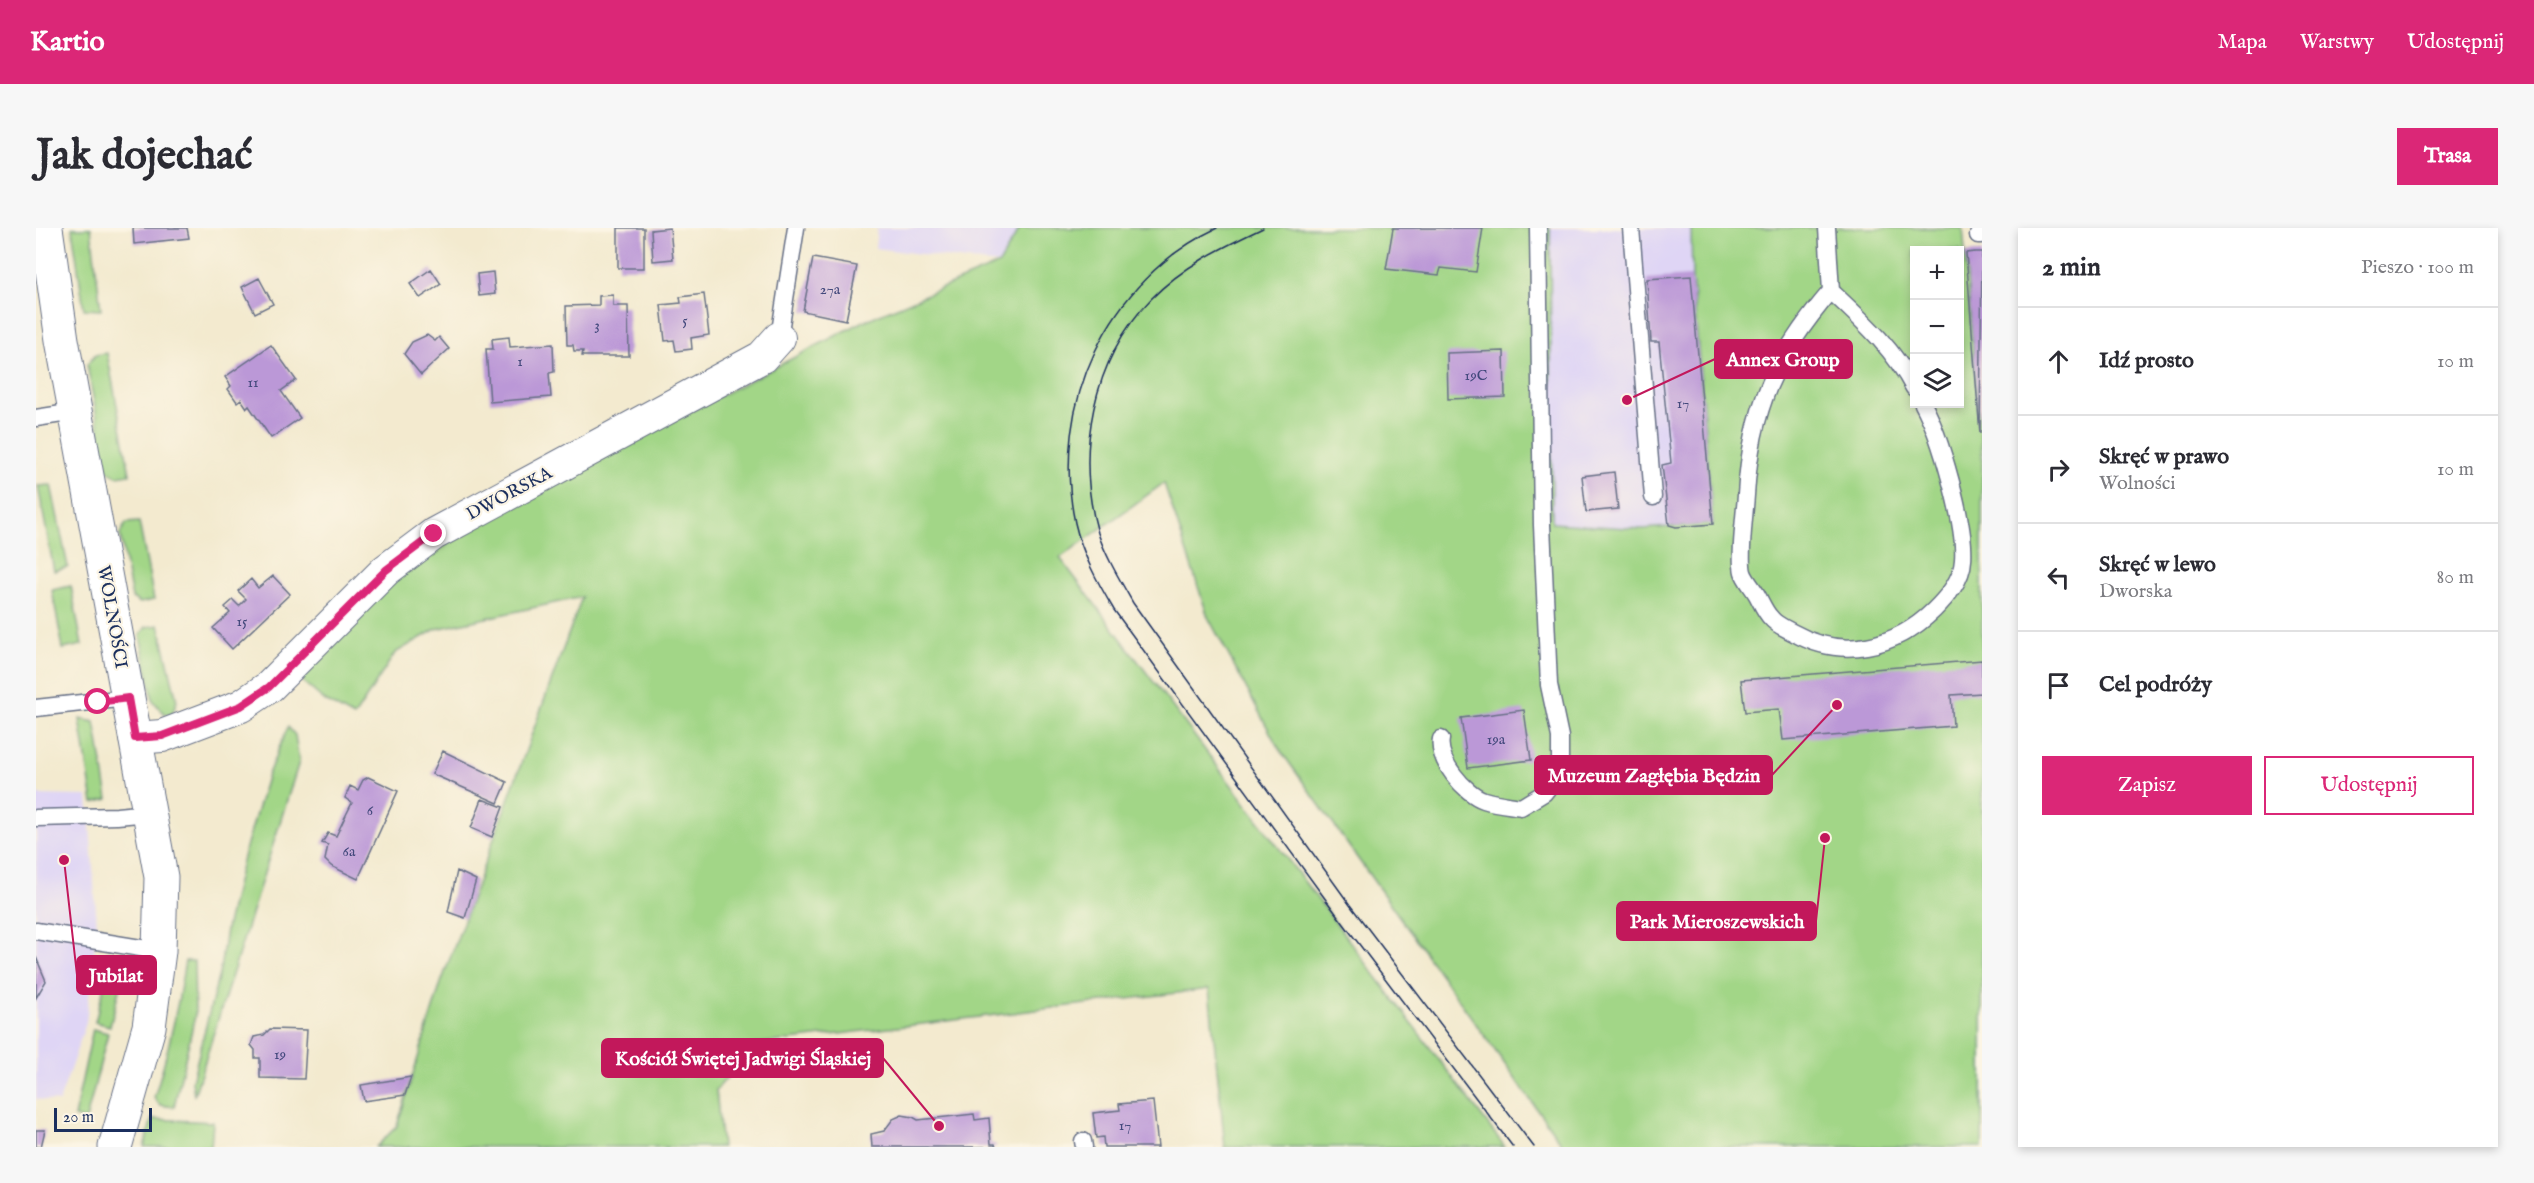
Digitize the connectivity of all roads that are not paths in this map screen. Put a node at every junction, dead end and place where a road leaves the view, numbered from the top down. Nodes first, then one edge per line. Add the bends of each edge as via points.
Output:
1 (46, 228) edge
2 (796, 228) edge
3 (1538, 228) edge
4 (1631, 228) edge
5 (1827, 228) edge
6 (1831, 291) junction
7 (779, 338) joint
8 (1910, 380) edge
9 (1924, 408) edge
10 (75, 412) junction
11 (36, 418) edge
12 (1653, 498) dead end
13 (128, 698) junction
14 (36, 708) edge
15 (135, 738) junction
16 (1441, 739) dead end
17 (149, 813) junction
18 (36, 818) edge
19 (36, 931) edge
20 (159, 951) junction
21 (115, 1147) edge

1 - 10 street, WOLNOŚCI
2 - 7 lane
3 - 16 lane via 1543,536 1550,685 1560,737 1560,773 1544,793 1521,807 1483,800 1454,777 1440,747
4 - 12 lane
5 - 6 lane
6 - 8 lane via 1901,362
6 - 9 lane via 1789,345 1772,376 1758,411 1751,447 1743,572 1771,619 1812,643 1858,649 1894,637 1925,619 1950,596 1964,562 1959,518
7 - 15 street, DWORSKA via 754,362 434,534 386,570 269,687 241,706 168,734
10 - 11 lane
10 - 13 street, WOLNOŚCI
13 - 14 lane
13 - 15 street, WOLNOŚCI
15 - 17 street, WOLNOŚCI
17 - 18 lane
17 - 20 street, WOLNOŚCI via 160,877
19 - 20 lane
20 - 21 street, WOLNOŚCI via 149,1027

